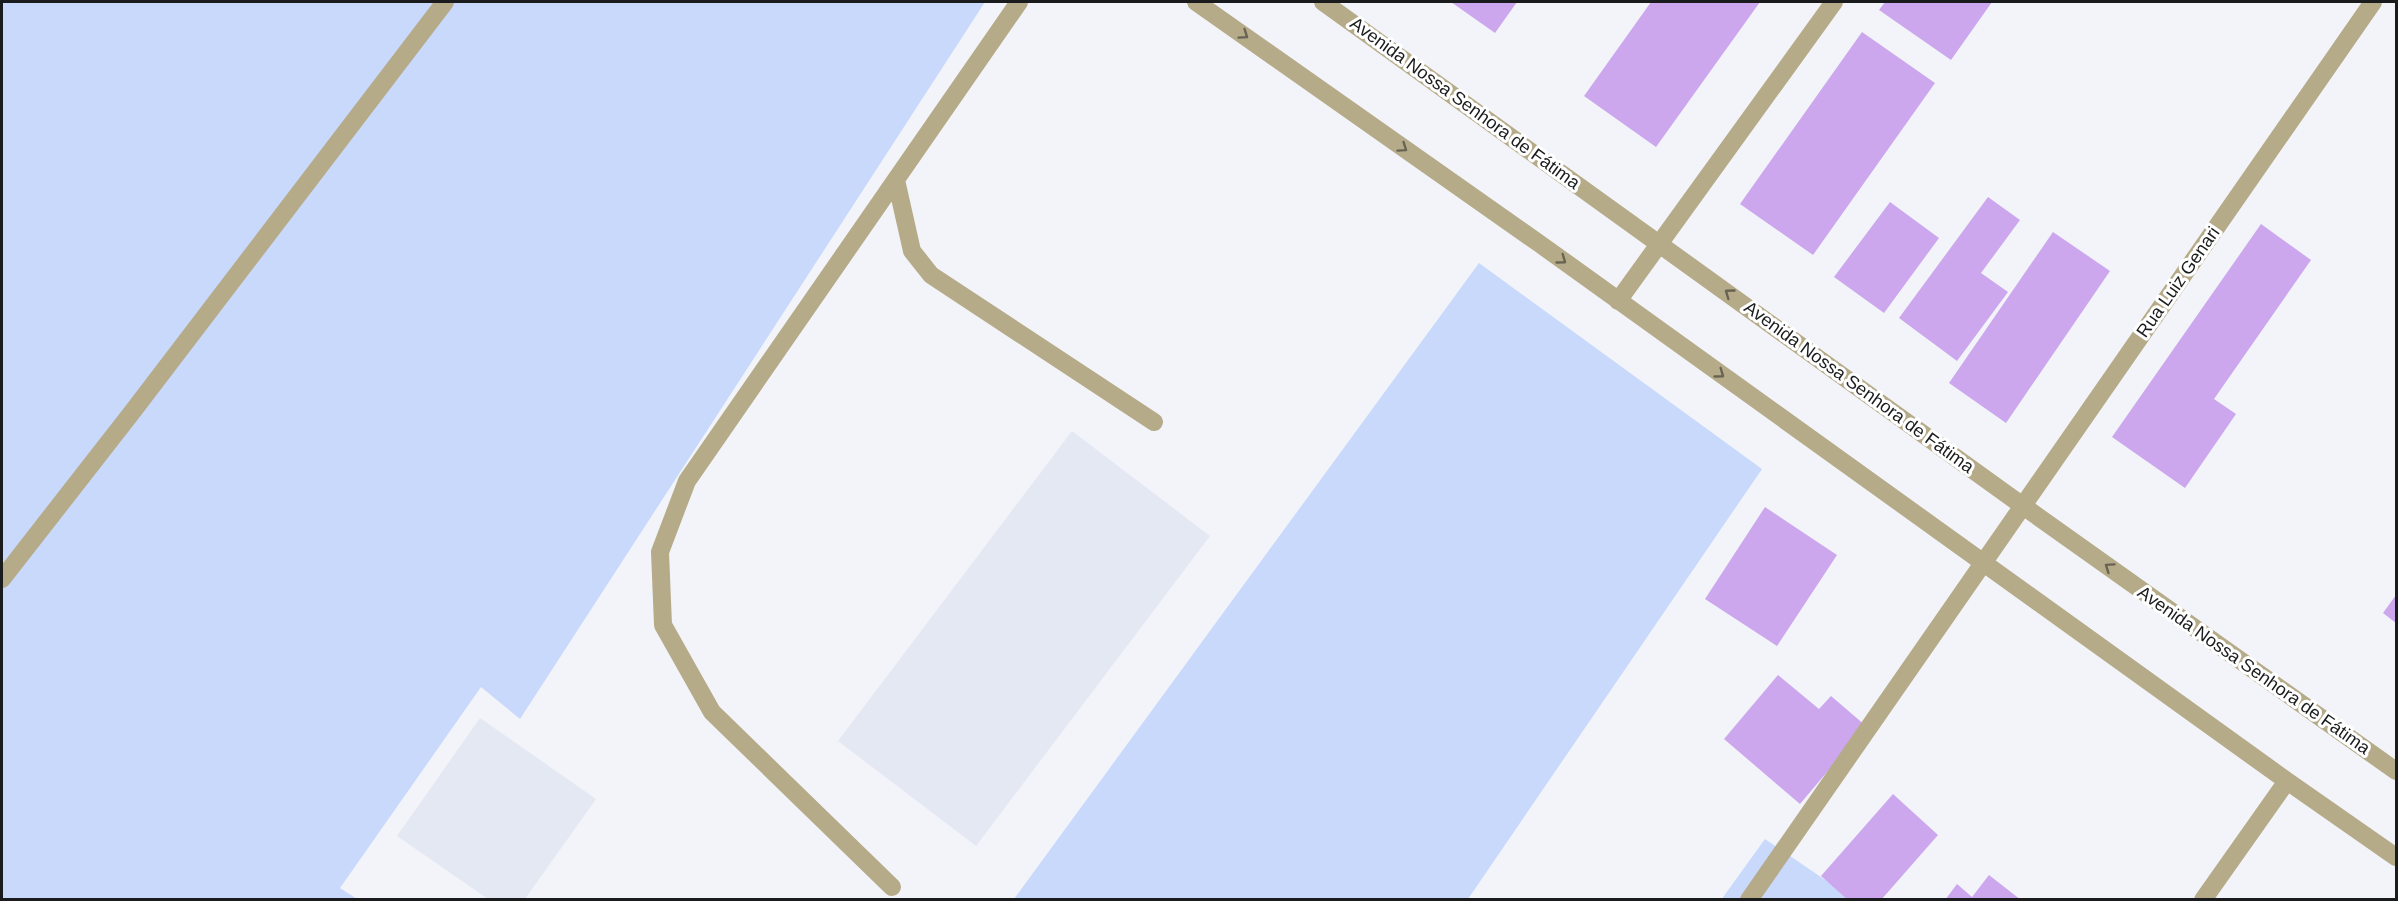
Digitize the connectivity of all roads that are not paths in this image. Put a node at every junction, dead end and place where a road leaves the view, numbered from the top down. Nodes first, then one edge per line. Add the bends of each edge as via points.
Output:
1 (445, 2) edge
2 (1019, 2) edge
3 (1196, 2) edge
4 (1323, 2) edge
5 (1834, 2) edge
6 (2373, 2) edge
7 (896, 180) junction
8 (1660, 243) junction
9 (1618, 301) junction
10 (1154, 422) dead end
11 (2023, 506) junction
12 (1983, 563) junction
13 (2, 579) edge
14 (2397, 771) edge
15 (2288, 781) junction
16 (2397, 857) edge
17 (892, 887) dead end
18 (1749, 900) edge
19 (2203, 900) edge

1 - 13 street
2 - 7 street
3 -> 9 street
4 - 8 street, Avenida Nossa Senhora de Fátima
5 - 8 street
6 - 11 street, Rua Luiz Genari
7 - 10 street via 912,251 931,275
7 - 17 street via 687,482 660,552 663,625 712,712
8 - 9 street
11 -> 8 street, Avenida Nossa Senhora de Fátima
9 -> 12 street
11 - 12 street, Rua Luiz Genari
14 -> 11 street, Avenida Nossa Senhora de Fátima
12 - 15 street
12 - 18 street, Rua Luiz Genari
15 - 16 street
15 - 19 street

